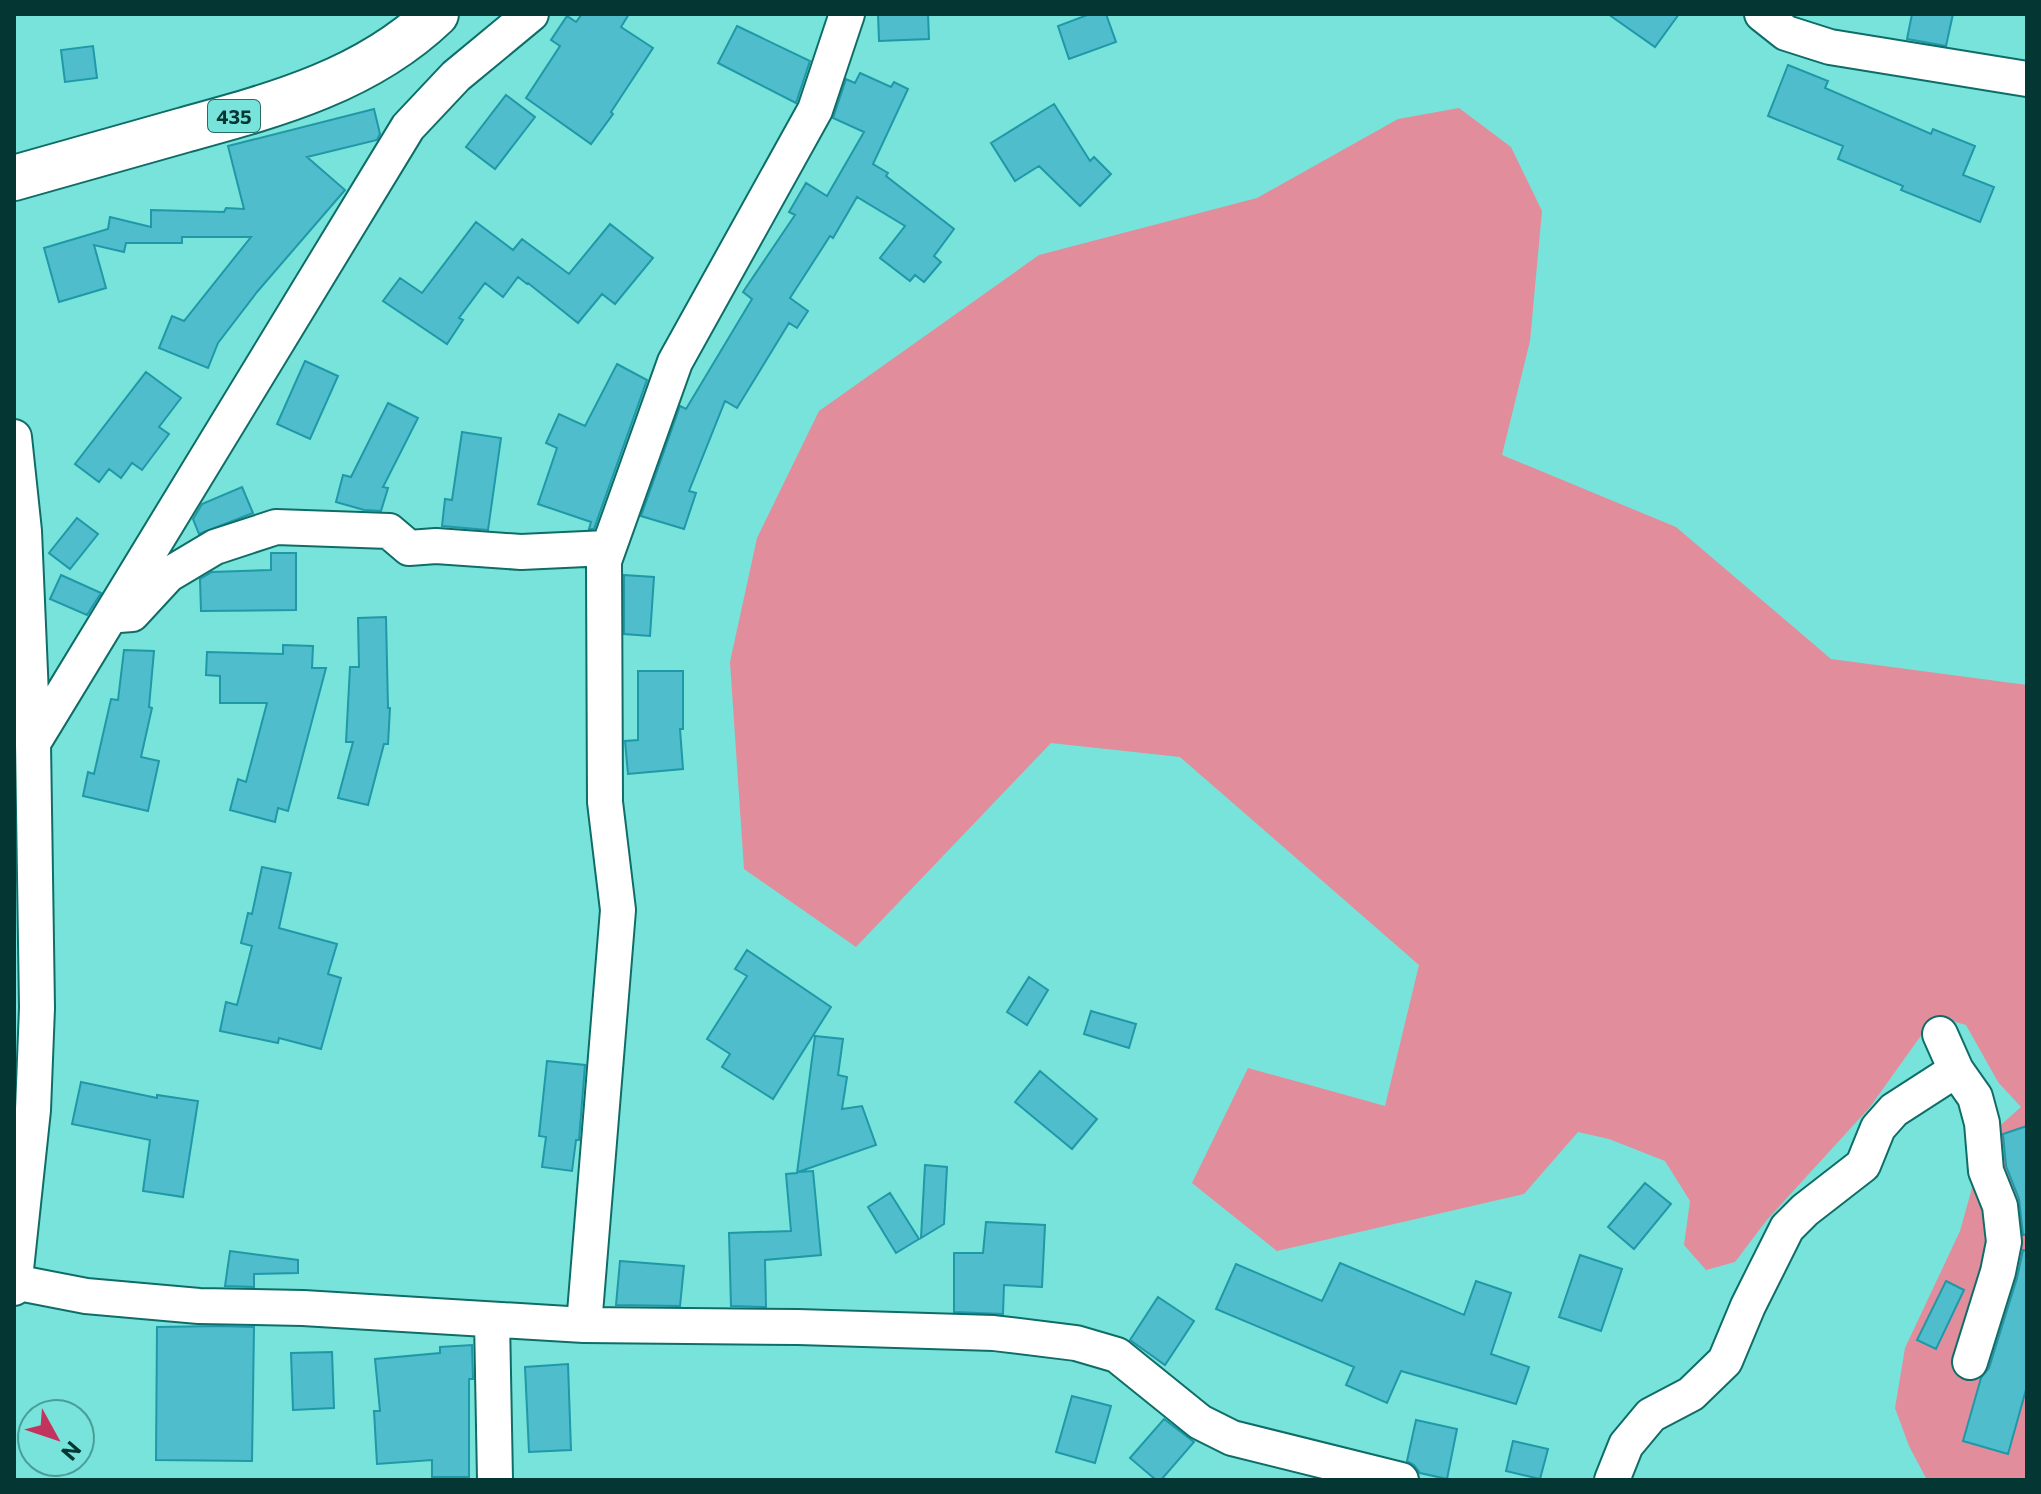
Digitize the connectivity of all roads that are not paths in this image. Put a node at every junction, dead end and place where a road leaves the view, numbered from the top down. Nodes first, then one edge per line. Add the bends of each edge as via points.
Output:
1 (436, 14) edge
2 (531, 14) edge
3 (847, 14) edge
4 (1762, 14) edge
5 (2027, 79) edge
6 (14, 178) edge
7 (14, 437) edge
8 (607, 548) junction
9 (21, 616) edge
10 (110, 616) junction
11 (23, 705) edge
12 (33, 743) junction
13 (1940, 1034) dead end
14 (1956, 1070) junction
15 (14, 1284) edge
16 (492, 1320) junction
17 (584, 1325) junction
18 (1970, 1362) dead end
19 (495, 1480) edge
20 (1401, 1480) edge
21 (1612, 1480) edge

1 - 6 highway, 435 via 384,55 294,98
2 - 10 street via 456,76 408,127
3 - 8 street via 815,110 675,362
4 - 5 street via 1786,33 1830,47
7 - 9 street via 24,531
8 - 10 street via 409,548 389,531 276,527 215,547 168,575 132,614
8 - 17 street via 605,802 618,910
9 - 11 street
10 - 12 street
11 - 12 street
12 - 15 street via 37,1008 33,1110
13 - 14 street
14 - 18 street via 1975,1097 2004,1242
14 - 21 street via 1894,1110 1878,1128 1863,1165 1787,1228 1725,1361 1691,1394 1651,1415 1626,1445
15 - 16 street via 199,1306
16 - 17 street
16 - 19 street
17 - 20 street via 994,1333 1076,1343 1117,1355 1200,1422 1232,1438

